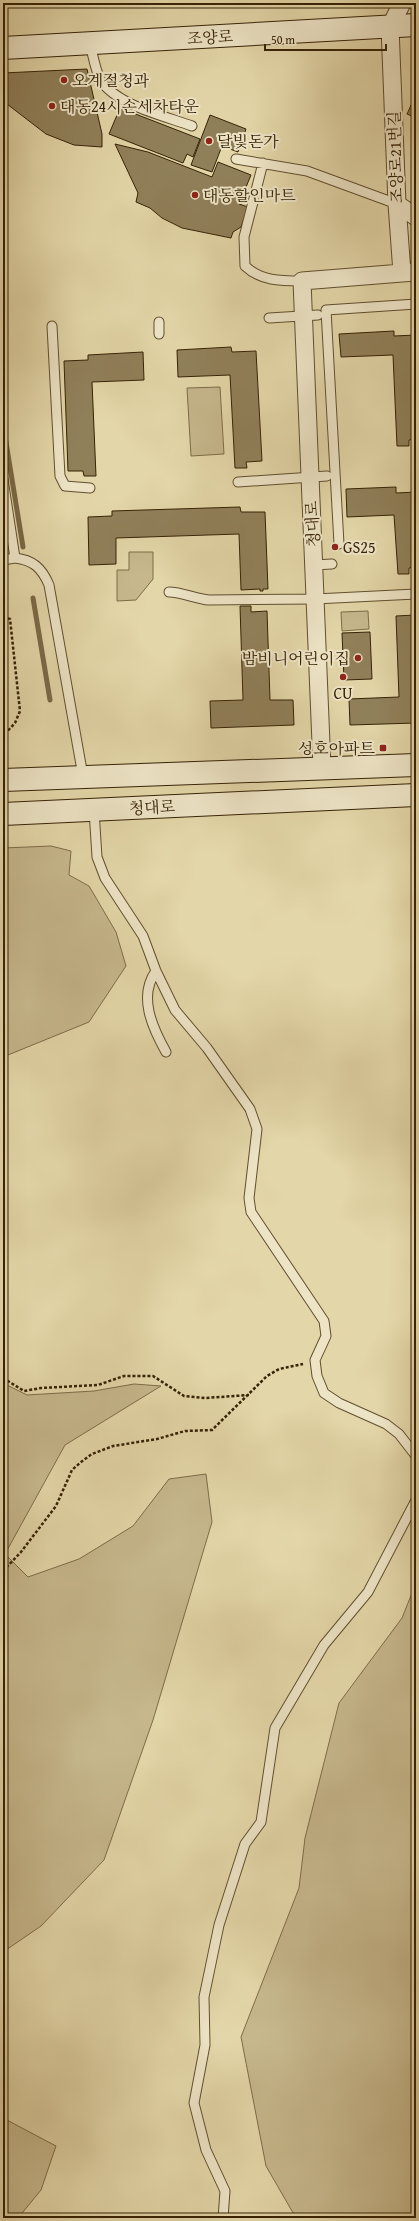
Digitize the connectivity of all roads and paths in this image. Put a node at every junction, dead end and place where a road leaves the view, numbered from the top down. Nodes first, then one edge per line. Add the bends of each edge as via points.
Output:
1 (402, 3) edge
2 (416, 25) edge
3 (390, 27) junction
4 (90, 44) junction
5 (3, 48) edge
6 (192, 126) dead end
7 (236, 159) dead end
8 (263, 163) junction
9 (396, 204) junction
10 (416, 217) edge
11 (409, 273) edge
12 (302, 280) junction
13 (416, 304) edge
14 (310, 316) junction
15 (269, 318) dead end
16 (159, 322) dead end
17 (52, 326) dead end
18 (159, 334) dead end
19 (327, 476) dead end
20 (310, 477) junction
21 (3, 479) edge
22 (238, 482) dead end
23 (90, 488) dead end
24 (339, 544) dead end
25 (15, 558) junction
26 (3, 560) edge
27 (332, 564) dead end
28 (314, 565) junction
29 (169, 592) dead end
30 (416, 594) edge
31 (315, 599) junction
32 (3, 617) edge
33 (3, 736) edge
34 (416, 765) edge
35 (322, 768) junction
36 (83, 776) junction
37 (3, 780) edge
38 (416, 795) edge
39 (324, 799) junction
40 (94, 810) junction
41 (3, 814) edge
42 (156, 971) junction
43 (166, 1052) dead end
44 (315, 1360) junction
45 (3, 1378) edge
46 (248, 1395) junction
47 (416, 1456) edge
48 (416, 1500) edge
49 (3, 1571) edge
50 (223, 2218) edge

1 - 3 street
2 - 3 street, 조양로
3 - 4 street, 조양로
3 - 9 street, 조양로21번길
4 - 5 street, 조양로
4 - 6 lane via 100,78 109,91 122,100
7 - 8 lane
8 - 9 lane via 306,171
8 - 12 lane via 244,237 245,266 254,275 280,281
9 - 10 street
9 - 11 street, 조양로21번길
11 - 12 street
12 - 14 street, 청대로
13 - 24 lane via 326,310
14 - 15 lane
14 - 20 street, 청대로
16 - 18 lane
17 - 23 lane via 60,476 65,486
19 - 20 lane
20 - 22 lane
20 - 28 street, 청대로
21 - 25 lane
25 - 26 lane
25 - 36 lane via 32,562 41,568 49,585
27 - 28 lane
28 - 31 street, 청대로
29 - 31 lane via 210,600
30 - 31 lane
31 - 35 street, 청대로
32 - 33 path via 10,619 20,711 15,723
34 - 35 street, 청대로
35 - 36 street, 청대로
35 - 39 street, 청대로
36 - 37 street, 청대로
38 - 39 street, 청대로
39 - 40 street, 청대로
40 - 41 street, 청대로
40 - 42 lane via 97,857 105,878 143,936
42 - 43 lane via 150,980 146,997 159,1040
42 - 44 lane via 175,1010 207,1048 250,1109 257,1129 249,1198 251,1212 324,1321 326,1336
44 - 46 path via 279,1369 267,1376
44 - 47 lane via 317,1376 324,1392 339,1403 386,1424
45 - 46 path via 24,1391 98,1385 124,1376 153,1376 184,1396 205,1398
46 - 49 path via 212,1430 184,1431 157,1439 113,1446 92,1454 72,1470 56,1506
48 - 50 lane via 368,1592 324,1645 275,1728 261,1822 245,1844 219,1925 204,1997 206,2045 194,2103 206,2150 225,2191

